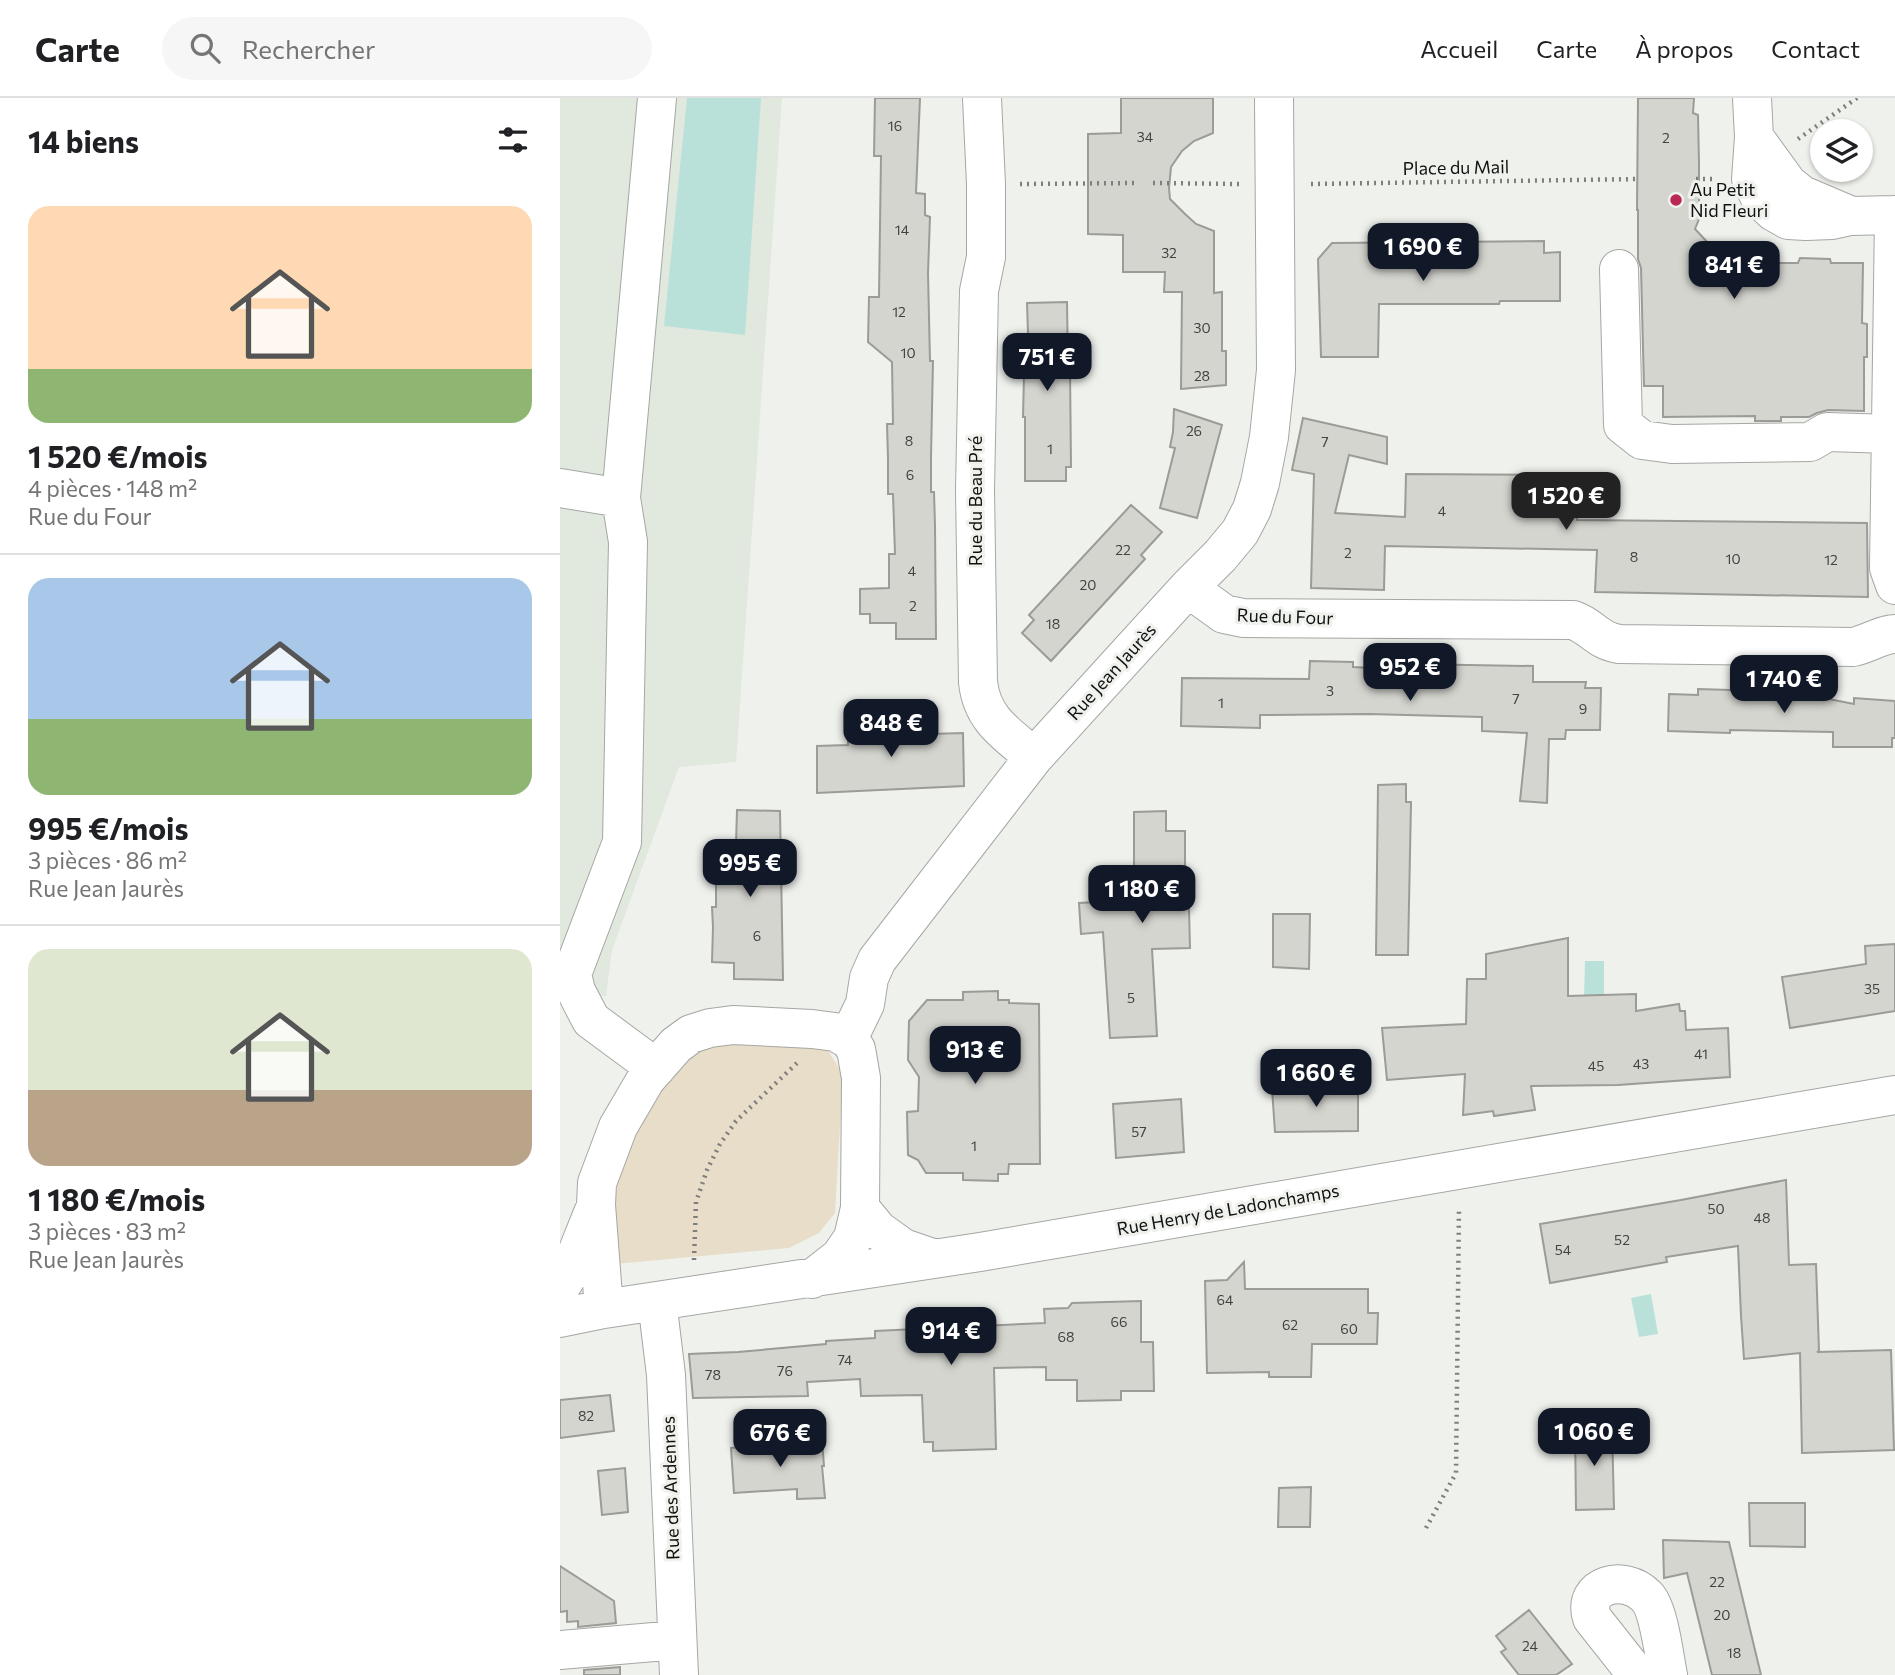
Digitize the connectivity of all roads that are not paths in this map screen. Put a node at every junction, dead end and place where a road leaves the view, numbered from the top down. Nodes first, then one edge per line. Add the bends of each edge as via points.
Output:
1 (657, 98) edge
2 (982, 98) edge
3 (1274, 98) edge
4 (1752, 98) edge
5 (1895, 215) edge
6 (1619, 269) dead end
7 (1891, 434) junction
8 (560, 488) edge
9 (621, 498) junction
10 (1895, 585) edge
11 (1188, 588) junction
12 (1890, 634) edge
13 (1034, 757) junction
14 (566, 974) edge
15 (830, 1034) junction
16 (656, 1068) junction
17 (1895, 1095) edge
18 (596, 1205) junction
19 (860, 1208) junction
20 (932, 1258) junction
21 (812, 1279) junction
22 (560, 1288) edge
23 (657, 1301) junction
24 (604, 1309) junction
25 (560, 1318) edge
26 (560, 1650) edge
27 (678, 1658) edge
28 (1637, 1675) edge
29 (1668, 1675) edge

1 - 9 street
2 - 13 street, Rue du Beau Pré via 986,257 979,291 975,490 979,696 995,722
3 - 11 street, Rue Jean Jaurès via 1276,370 1269,437 1260,483 1240,532
4 - 5 street via 1754,136 1764,175 1761,200 1774,212 1788,220 1806,221
5 - 7 street, Rue du Four
6 - 7 street via 1623,425 1642,440 1672,444 1810,442 1827,432
7 - 10 street, Rue du Four via 1889,568
8 - 9 street
9 - 14 street via 628,542 622,842
10 - 12 street, Rue du Four via 1889,600
11 - 12 street, Rue du Four via 1224,614 1243,618 1573,620 1605,641 1619,644 1853,647
11 - 13 street, Rue Jean Jaurès
13 - 15 street, Rue Jean Jaurès via 877,960 865,1004
14 - 16 street via 591,1020
15 - 16 street via 733,1025 710,1028 676,1045
15 - 19 street via 856,1049 860,1062
16 - 18 street via 618,1127 597,1183
17 - 20 street, Rue Henry de Ladonchamps
18 - 22 street
18 - 24 street
19 - 20 street via 878,1230 903,1248
19 - 21 street via 853,1238 840,1257
20 - 21 street, Rue Henry de Ladonchamps
21 - 23 street, Rue Henry de Ladonchamps
23 - 24 street, Rue Henry de Ladonchamps
23 - 27 street, Rue des Ardennes via 666,1375
24 - 25 street, Rue Henry de Ladonchamps
26 - 27 street
28 - 29 street via 1589,1608 1600,1589 1615,1583 1639,1590 1654,1606

